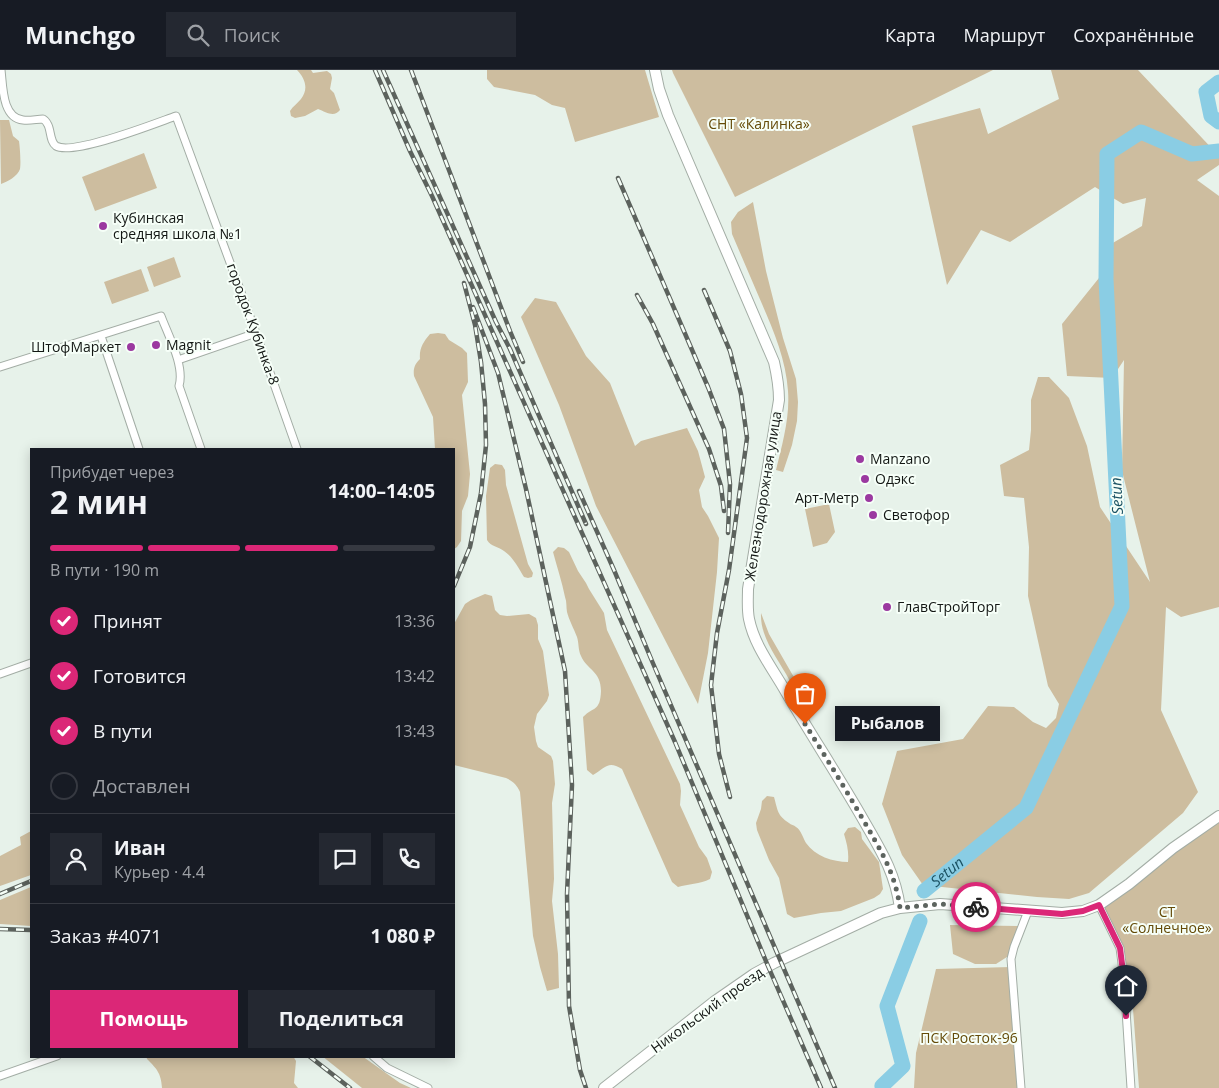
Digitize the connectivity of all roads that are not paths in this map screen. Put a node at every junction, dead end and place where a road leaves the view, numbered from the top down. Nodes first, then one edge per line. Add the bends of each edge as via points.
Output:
1 (1, 70) edge
2 (656, 70) edge
3 (256, 333) junction
4 (101, 336) junction
5 (178, 360) junction
6 (0, 368) edge
7 (139, 448) edge
8 (201, 448) edge
9 (297, 448) edge
10 (30, 662) edge
11 (0, 674) edge
12 (1219, 816) edge
13 (1099, 905) junction
14 (900, 908) junction
15 (1028, 911) junction
16 (50, 1058) edge
17 (375, 1058) edge
18 (0, 1076) edge
19 (428, 1088) edge
20 (604, 1088) edge
21 (1021, 1088) edge
22 (1131, 1088) edge

1 - 3 street, городок Кубинка-8 via 9,111 24,120 43,118 54,144 64,149 94,144 176,116
2 - 14 street, Железнодорожная улица via 668,116 777,374 779,400 748,589 752,629 762,652 886,859
3 - 5 street
3 - 9 street, городок Кубинка-8
4 - 5 street via 161,316
4 - 6 street
4 - 7 street
5 - 8 street via 179,386
10 - 11 street
12 - 13 street, Никольский проезд
13 - 15 street, Никольский проезд via 1062,914
13 - 22 street via 1120,948
14 - 15 street, Никольский проезд via 940,904
14 - 20 street, Никольский проезд via 881,913 754,974
15 - 21 street via 1011,959
16 - 18 street
17 - 19 street via 387,1068

